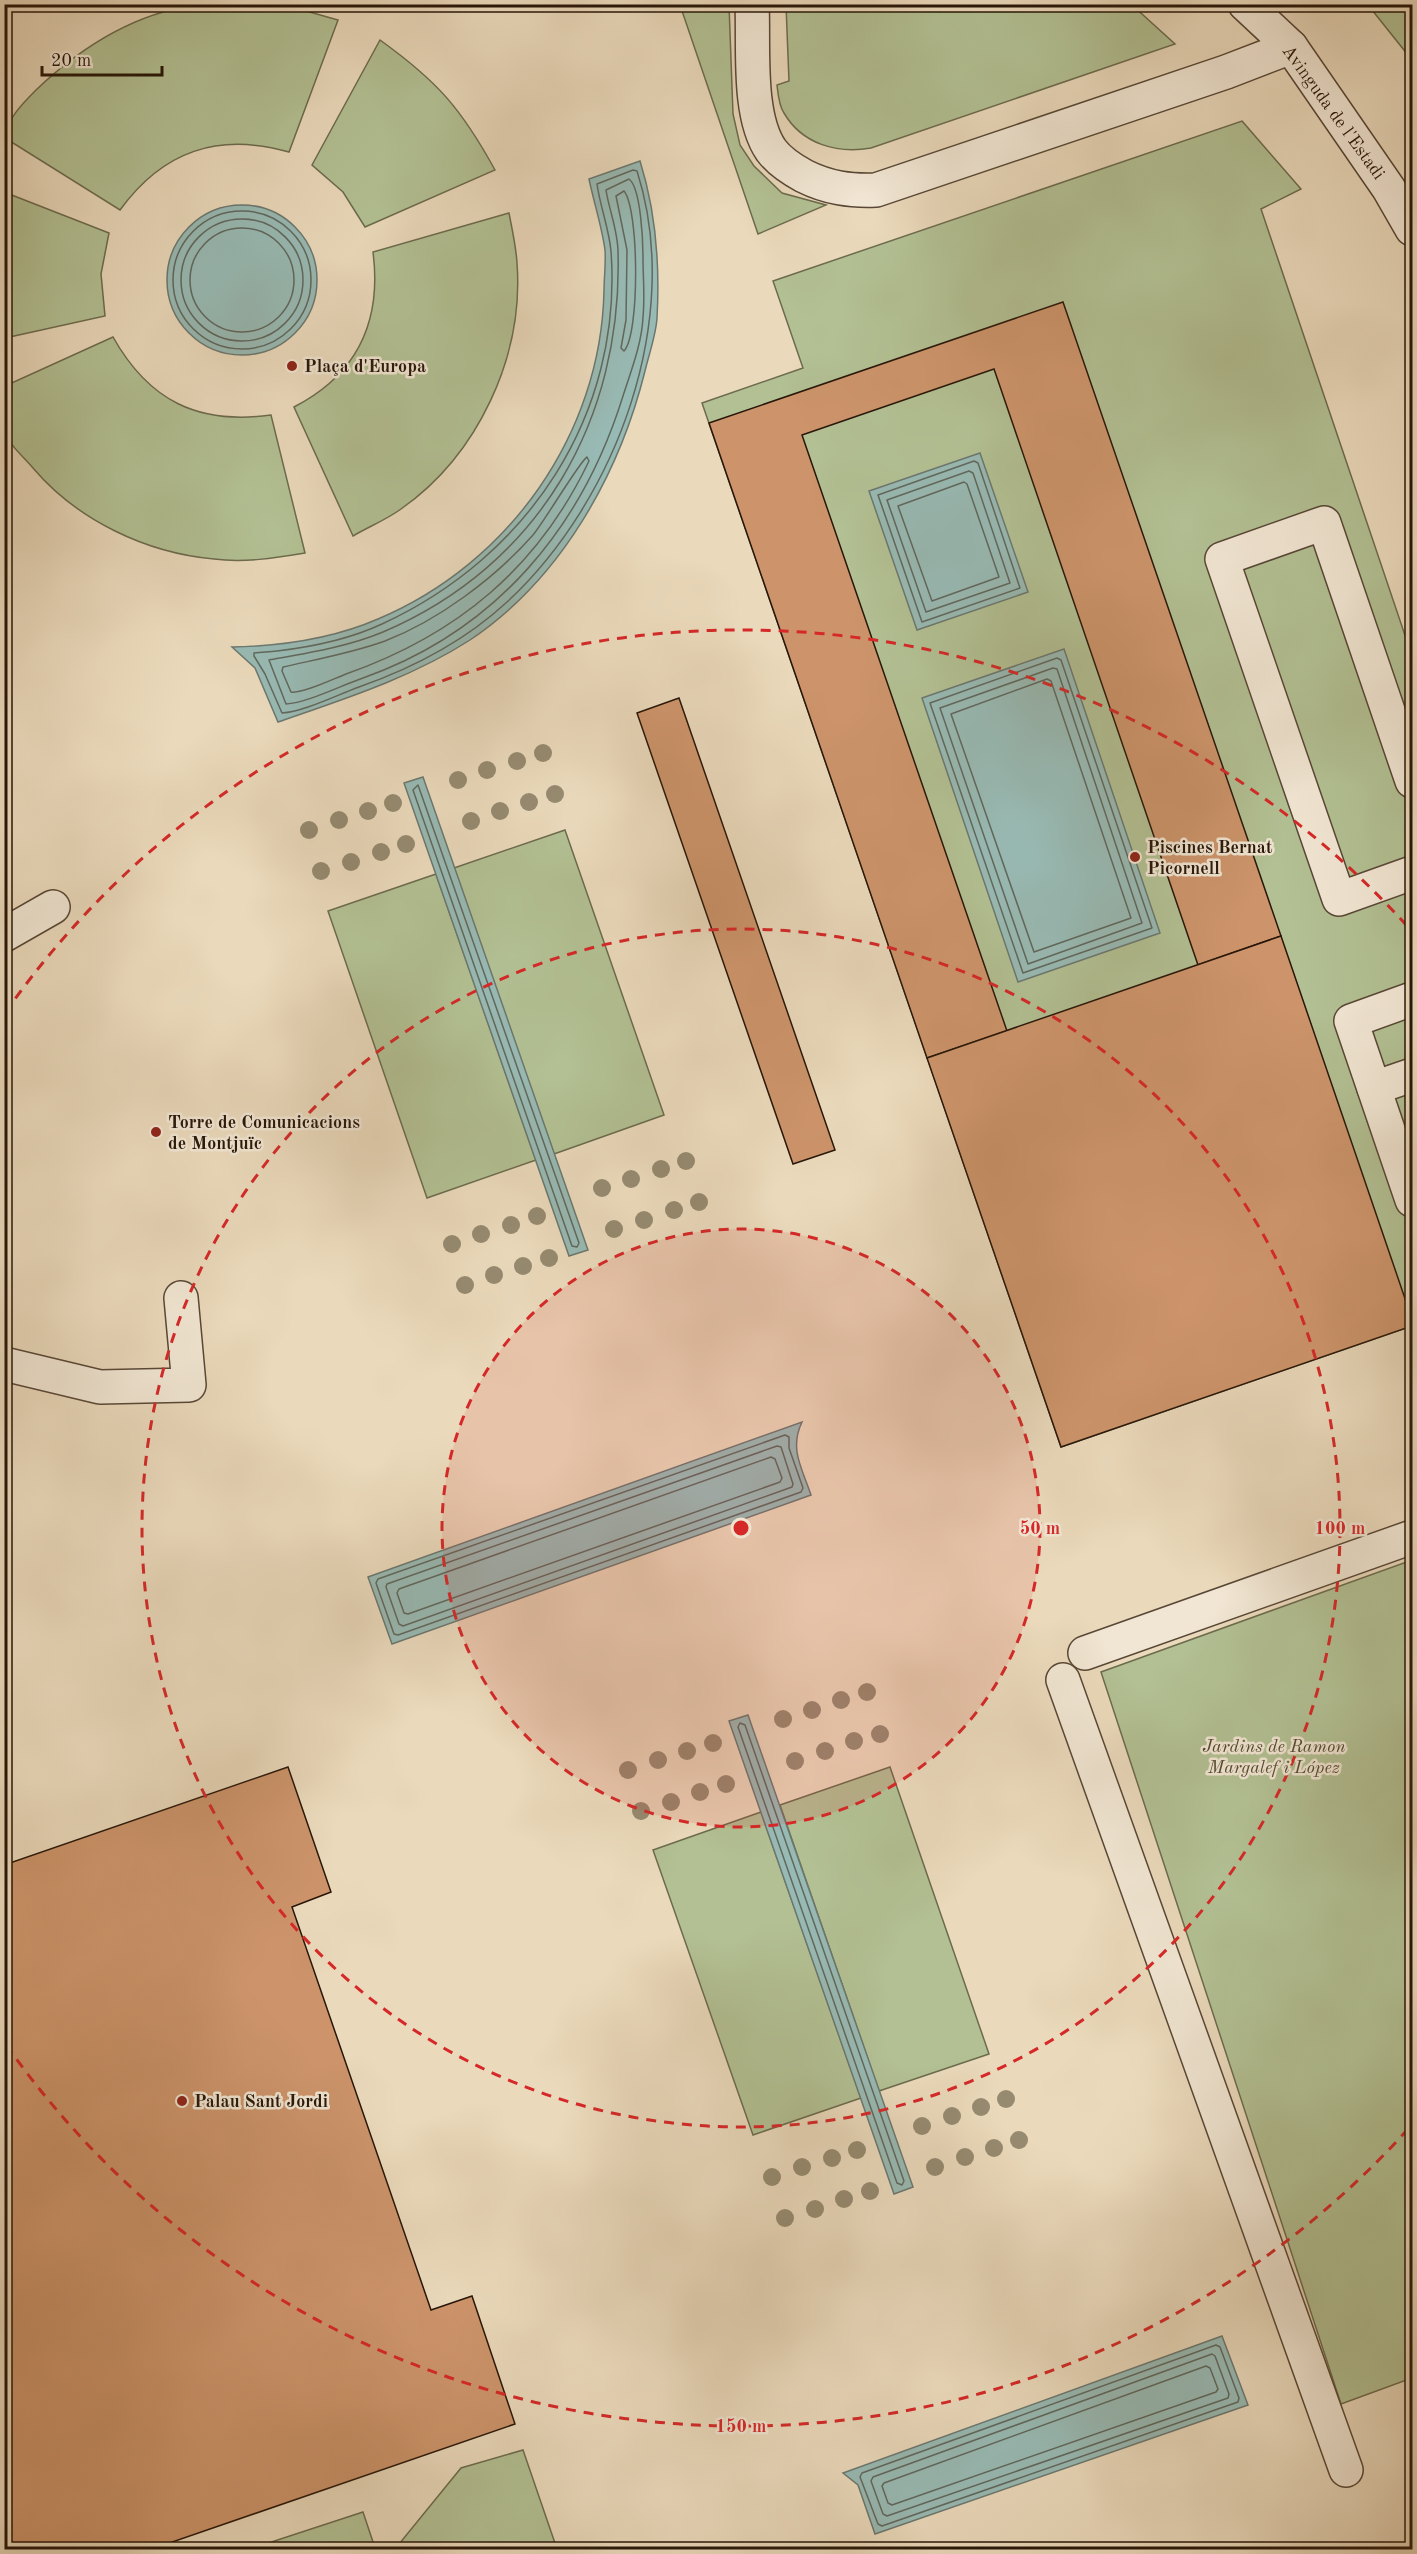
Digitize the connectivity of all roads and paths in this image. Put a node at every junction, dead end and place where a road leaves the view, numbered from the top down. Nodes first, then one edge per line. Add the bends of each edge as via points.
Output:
1 (752, 4) edge
2 (1245, 4) edge
3 (1291, 47) junction
4 (1413, 228) edge
5 (1413, 782) edge
6 (1413, 873) edge
7 (53, 907) dead end
8 (4, 935) edge
9 (1413, 999) edge
10 (1413, 1075) edge
11 (1374, 1088) junction
12 (1410, 1185) edge
13 (181, 1298) dead end
14 (4, 1364) edge
15 (1413, 1537) edge
16 (1085, 1653) dead end
17 (1063, 1680) dead end
18 (1346, 2470) dead end

1 - 3 street via 756,102 759,123 771,151 792,170 846,191 876,190
2 - 3 street, Avinguda de l'Estadi
3 - 4 street, Avinguda de l'Estadi
5 - 6 street via 1324,523 1222,559 1339,899
7 - 8 street
9 - 11 street via 1351,1021
10 - 11 street
11 - 12 street
13 - 14 street via 189,1385 100,1387
15 - 16 street
17 - 18 street

